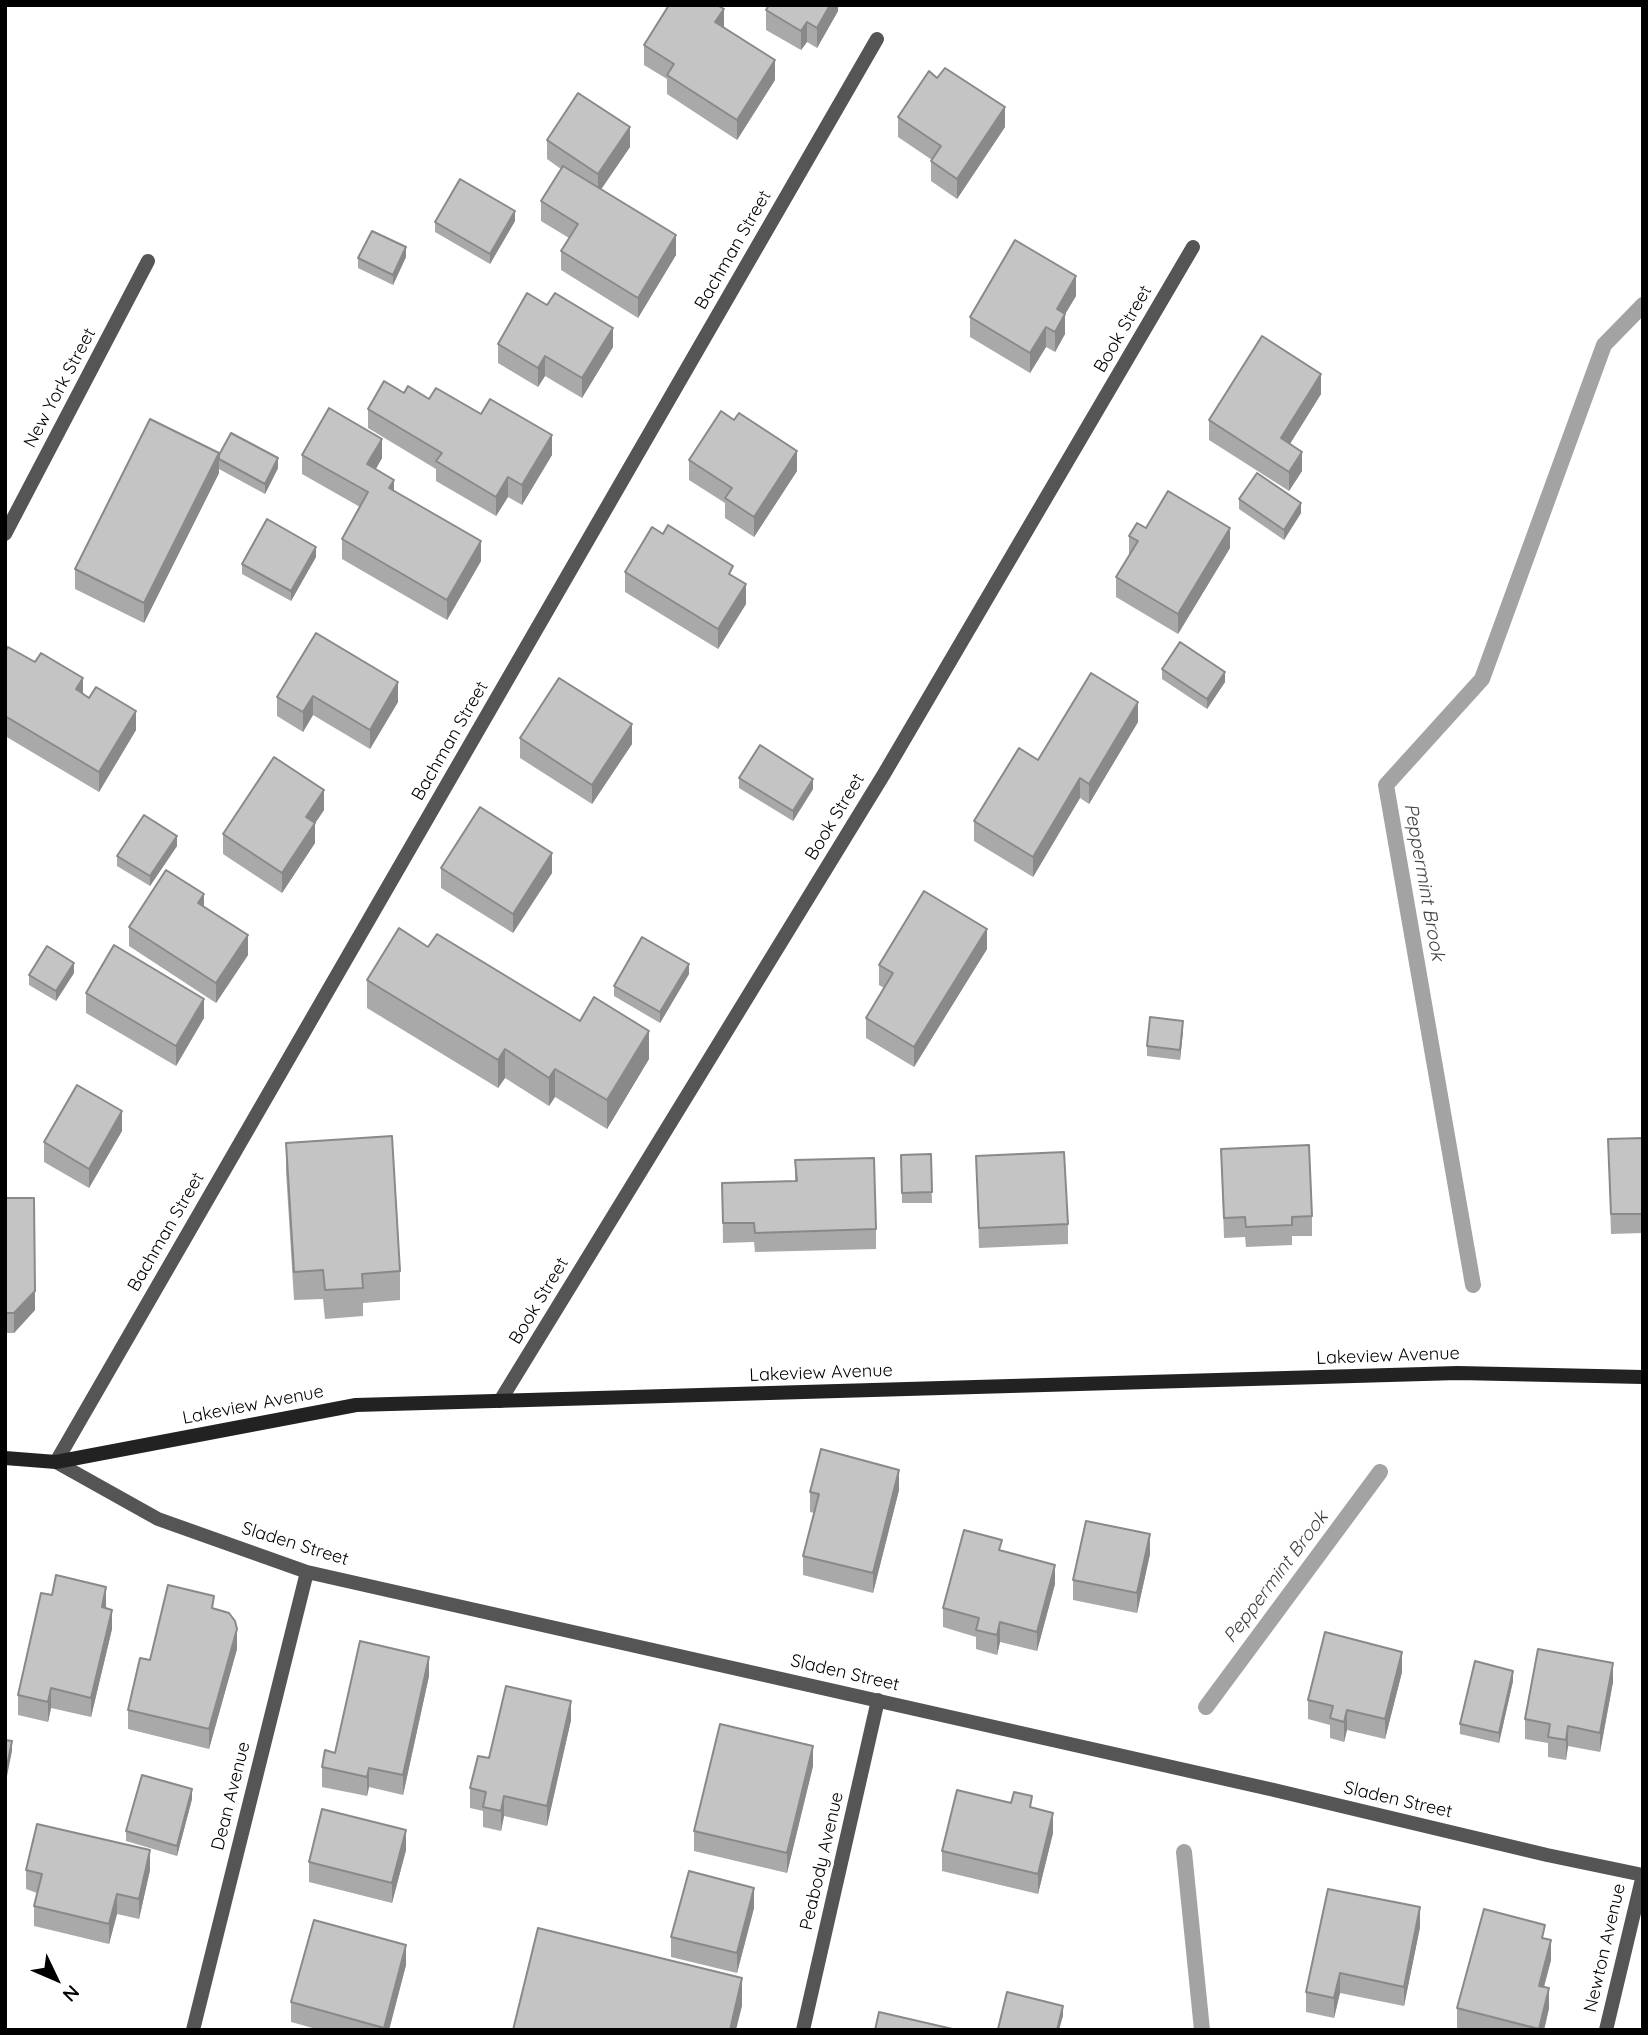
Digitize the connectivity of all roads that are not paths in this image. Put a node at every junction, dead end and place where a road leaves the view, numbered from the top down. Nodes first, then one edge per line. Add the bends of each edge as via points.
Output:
1 (877, 39) dead end
2 (1193, 247) dead end
3 (148, 261) dead end
4 (5, 534) edge
5 (1643, 1377) edge
6 (500, 1401) junction
7 (5, 1458) edge
8 (56, 1462) junction
9 (307, 1572) junction
10 (878, 1700) junction
11 (1643, 1875) edge
12 (193, 2030) edge
13 (803, 2030) edge
14 (1606, 2030) edge

1 - 8 street, Bachman Street
2 - 6 street, Book Street via 884,774
3 - 4 street, New York Street
5 - 6 main road, Lakeview Avenue via 1458,1373
6 - 8 main road, Lakeview Avenue via 356,1405
7 - 8 main road, Lakeview Avenue
8 - 9 street, Sladen Street via 158,1519
9 - 10 street, Sladen Street
9 - 12 street, Dean Avenue
10 - 11 street, Sladen Street
10 - 13 street, Peabody Avenue
11 - 14 street, Newton Avenue

